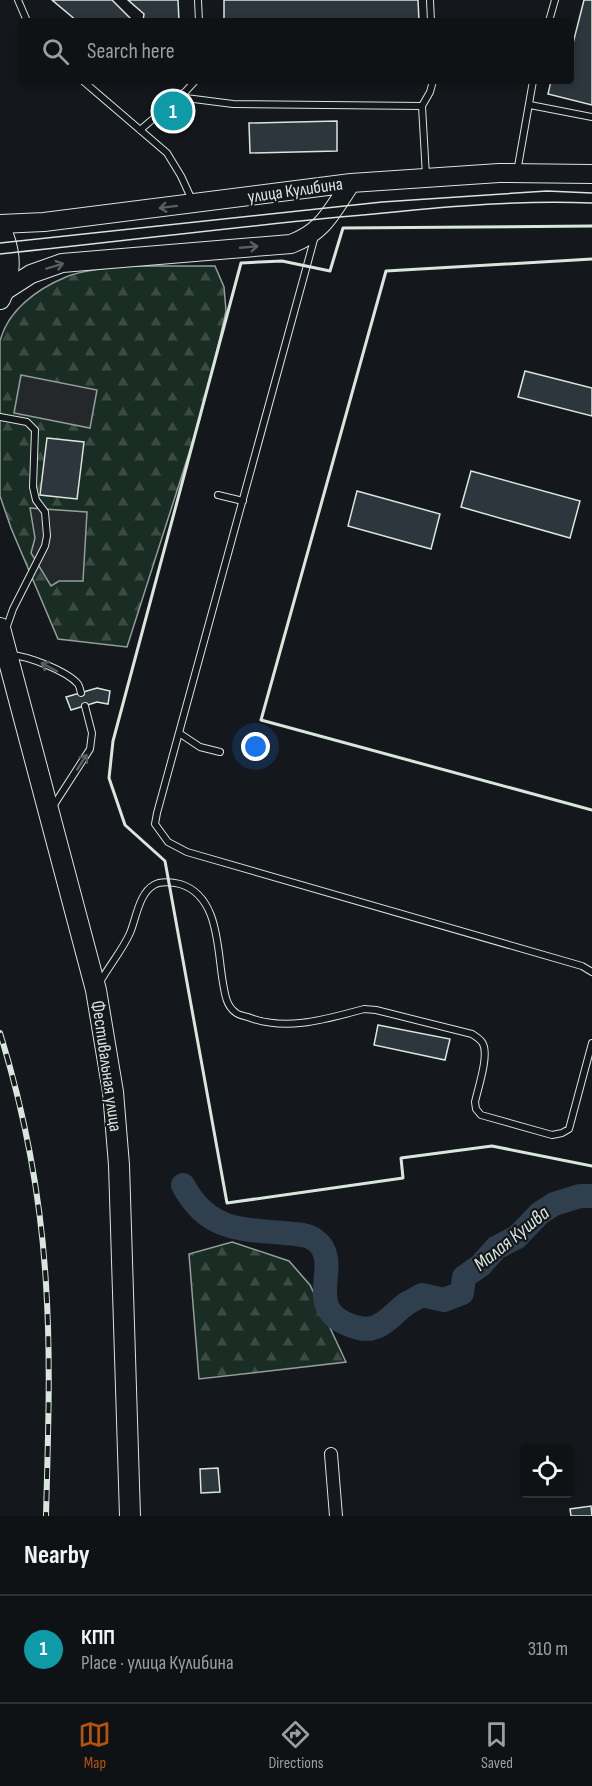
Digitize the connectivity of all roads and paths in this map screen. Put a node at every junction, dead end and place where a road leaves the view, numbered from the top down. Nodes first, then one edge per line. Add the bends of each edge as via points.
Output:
1 (18, 0) edge
2 (198, 0) edge
3 (430, 0) edge
4 (555, 0) edge
5 (26, 18) edge
6 (199, 18) edge
7 (430, 18) edge
8 (550, 18) edge
9 (86, 84) edge
10 (193, 84) edge
11 (432, 84) edge
12 (533, 84) edge
13 (178, 98) junction
14 (530, 105) junction
15 (422, 106) junction
16 (592, 117) edge
17 (140, 130) junction
18 (516, 173) junction
19 (592, 174) edge
20 (426, 177) junction
21 (351, 183) junction
22 (193, 204) junction
23 (0, 226) edge
24 (316, 232) junction
25 (2, 296) edge
26 (0, 417) edge
27 (218, 495) dead end
28 (243, 501) junction
29 (3, 640) edge
30 (81, 693) dead end
31 (84, 706) dead end
32 (179, 734) junction
33 (220, 753) dead end
34 (50, 811) junction
35 (592, 972) edge
36 (96, 990) junction
37 (592, 1043) edge
38 (331, 1455) dead end
39 (130, 1516) edge
40 (336, 1516) edge

1 - 5 lane
2 - 6 lane
3 - 7 lane
4 - 8 lane
9 - 17 lane
10 - 13 lane
11 - 15 lane
12 - 14 lane
13 - 15 lane via 233,104
13 - 17 lane
14 - 16 lane
14 - 18 lane
15 - 20 lane
17 - 22 lane via 166,153
18 - 19 street, улица Кулибина
18 - 20 street, улица Кулибина
20 - 21 street, улица Кулибина
21 - 22 street, улица Кулибина
21 - 24 street
22 -> 23 street, улица Кулибина
23 - 25 main road via 9,262
25 -> 24 street via 31,274 62,264 291,244
24 - 28 lane
26 - 29 lane via 27,422 35,430 33,487 45,512 47,536
27 - 28 lane
28 - 32 lane
30 -> 29 lane via 77,684 24,656
29 - 34 main road, Фестивальная улица
34 -> 31 lane via 90,749 92,733
32 - 33 lane
32 - 35 lane via 155,824 175,847
34 - 36 main road, Фестивальная улица
36 - 37 lane via 129,935 145,895 156,884 169,882 195,892 210,912 226,1000 235,1012 253,1020 290,1025 364,1009 376,1010 472,1034 483,1044 485,1056 475,1102 481,1115 552,1135 562,1133 568,1129
36 - 39 main road, Фестивальная улица via 113,1092 119,1165
38 - 40 street

